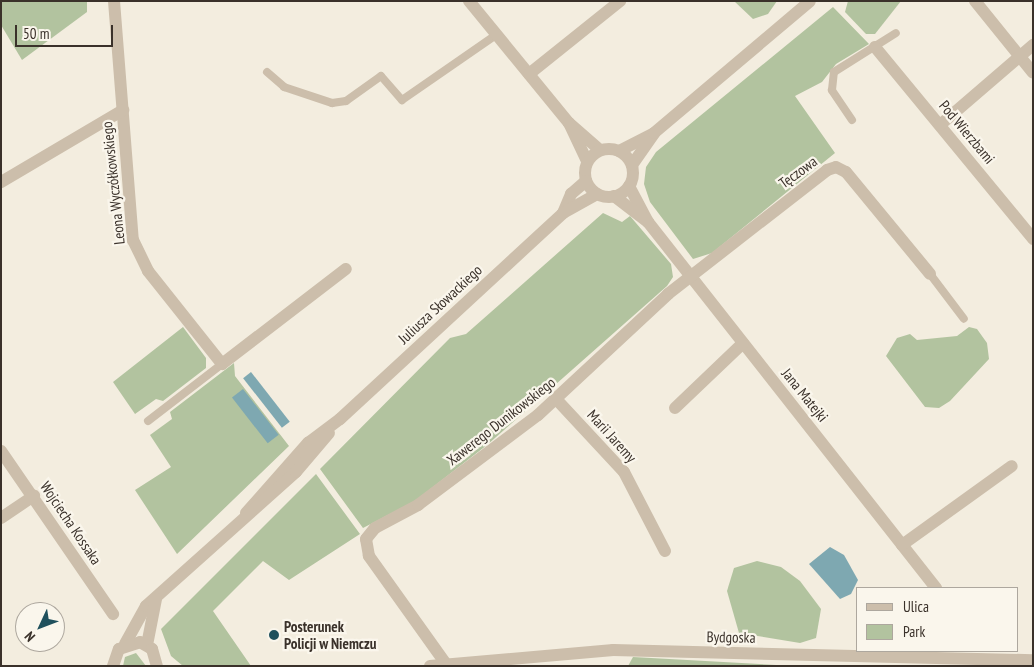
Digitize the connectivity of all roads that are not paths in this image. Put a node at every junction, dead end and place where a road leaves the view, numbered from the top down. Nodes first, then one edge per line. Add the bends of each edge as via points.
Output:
1 (114, 1) edge
2 (469, 1) edge
3 (620, 1) edge
4 (810, 1) edge
5 (975, 1) edge
6 (896, 33) dead end
7 (496, 35) junction
8 (1033, 45) edge
9 (875, 47) junction
10 (1020, 57) junction
11 (266, 72) dead end
12 (1033, 73) edge
13 (529, 74) junction
14 (123, 110) junction
15 (852, 120) dead end
16 (569, 123) junction
17 (940, 125) junction
18 (654, 133) junction
19 (600, 150) junction
20 (619, 151) junction
21 (587, 161) junction
22 (632, 165) junction
23 (586, 181) junction
24 (1, 182) edge
25 (629, 186) junction
26 (597, 194) junction
27 (614, 196) junction
28 (563, 213) junction
29 (648, 222) junction
30 (1033, 239) edge
31 (346, 269) dead end
32 (930, 274) joint
33 (691, 276) junction
34 (964, 319) dead end
35 (743, 343) junction
36 (222, 364) junction
37 (557, 400) junction
38 (675, 408) dead end
39 (148, 421) dead end
40 (1, 451) edge
41 (1012, 466) dead end
42 (34, 496) junction
43 (1, 518) edge
44 (902, 545) junction
45 (665, 551) dead end
46 (935, 587) edge
47 (156, 599) junction
48 (113, 614) dead end
49 (125, 644) junction
50 (147, 645) junction
51 (983, 652) edge
52 (1033, 660) edge
53 (991, 663) junction
54 (446, 664) junction
55 (159, 665) edge
56 (113, 666) edge
57 (430, 666) edge

1 - 14 street, Leona Wyczółkowskiego
2 - 7 street
3 - 13 street
4 - 18 street
5 - 10 street
6 - 9 lane
7 - 11 lane via 402,100 380,76 346,101 332,103 284,86
7 - 13 street
8 - 10 street
9 - 15 lane via 838,68 832,77 832,90
9 - 17 street, Pod Wierzbami
10 - 12 street
10 - 17 street
13 - 16 street
14 - 24 street
14 - 36 street, Leona Wyczółkowskiego via 137,252
16 - 19 street
16 - 21 street
17 - 30 street, Pod Wierzbami
18 - 20 street
18 - 22 street
19 - 20 street
19 - 21 street
20 - 22 street
21 - 23 street
22 - 25 street
23 - 26 street
23 - 28 street, Juliusza Słowackiego via 571,194
25 - 27 street
25 - 29 street, Jana Matejki
26 - 27 street
26 - 28 street, Juliusza Słowackiego
27 - 29 street, Jana Matejki
28 - 47 street, Juliusza Słowackiego via 340,419 308,461 246,513
29 - 33 street, Jana Matejki
31 - 36 street
32 - 33 street, Tęczowa via 855,182 836,167
32 - 34 lane
33 - 35 street, Jana Matejki
33 - 37 street, Xawerego Dunikowskiego
35 - 38 street
35 - 44 street, Jana Matejki
36 - 39 lane
37 - 45 street, Marii Jaremy via 624,472
37 - 54 street, Xawerego Dunikowskiego via 418,505 375,528 366,539 369,556
40 - 42 street, Wojciecha Kossaka
41 - 44 street
42 - 43 street
42 - 48 street, Wojciecha Kossaka
44 - 46 street, Jana Matejki
47 - 49 street, Juliusza Słowackiego via 140,613
47 - 50 street
49 - 50 street
49 - 56 street, Juliusza Słowackiego
50 - 55 street
51 - 53 street
52 - 53 street, Bydgoska
53 - 54 street, Bydgoska via 613,650
54 - 57 street, Bydgoska

